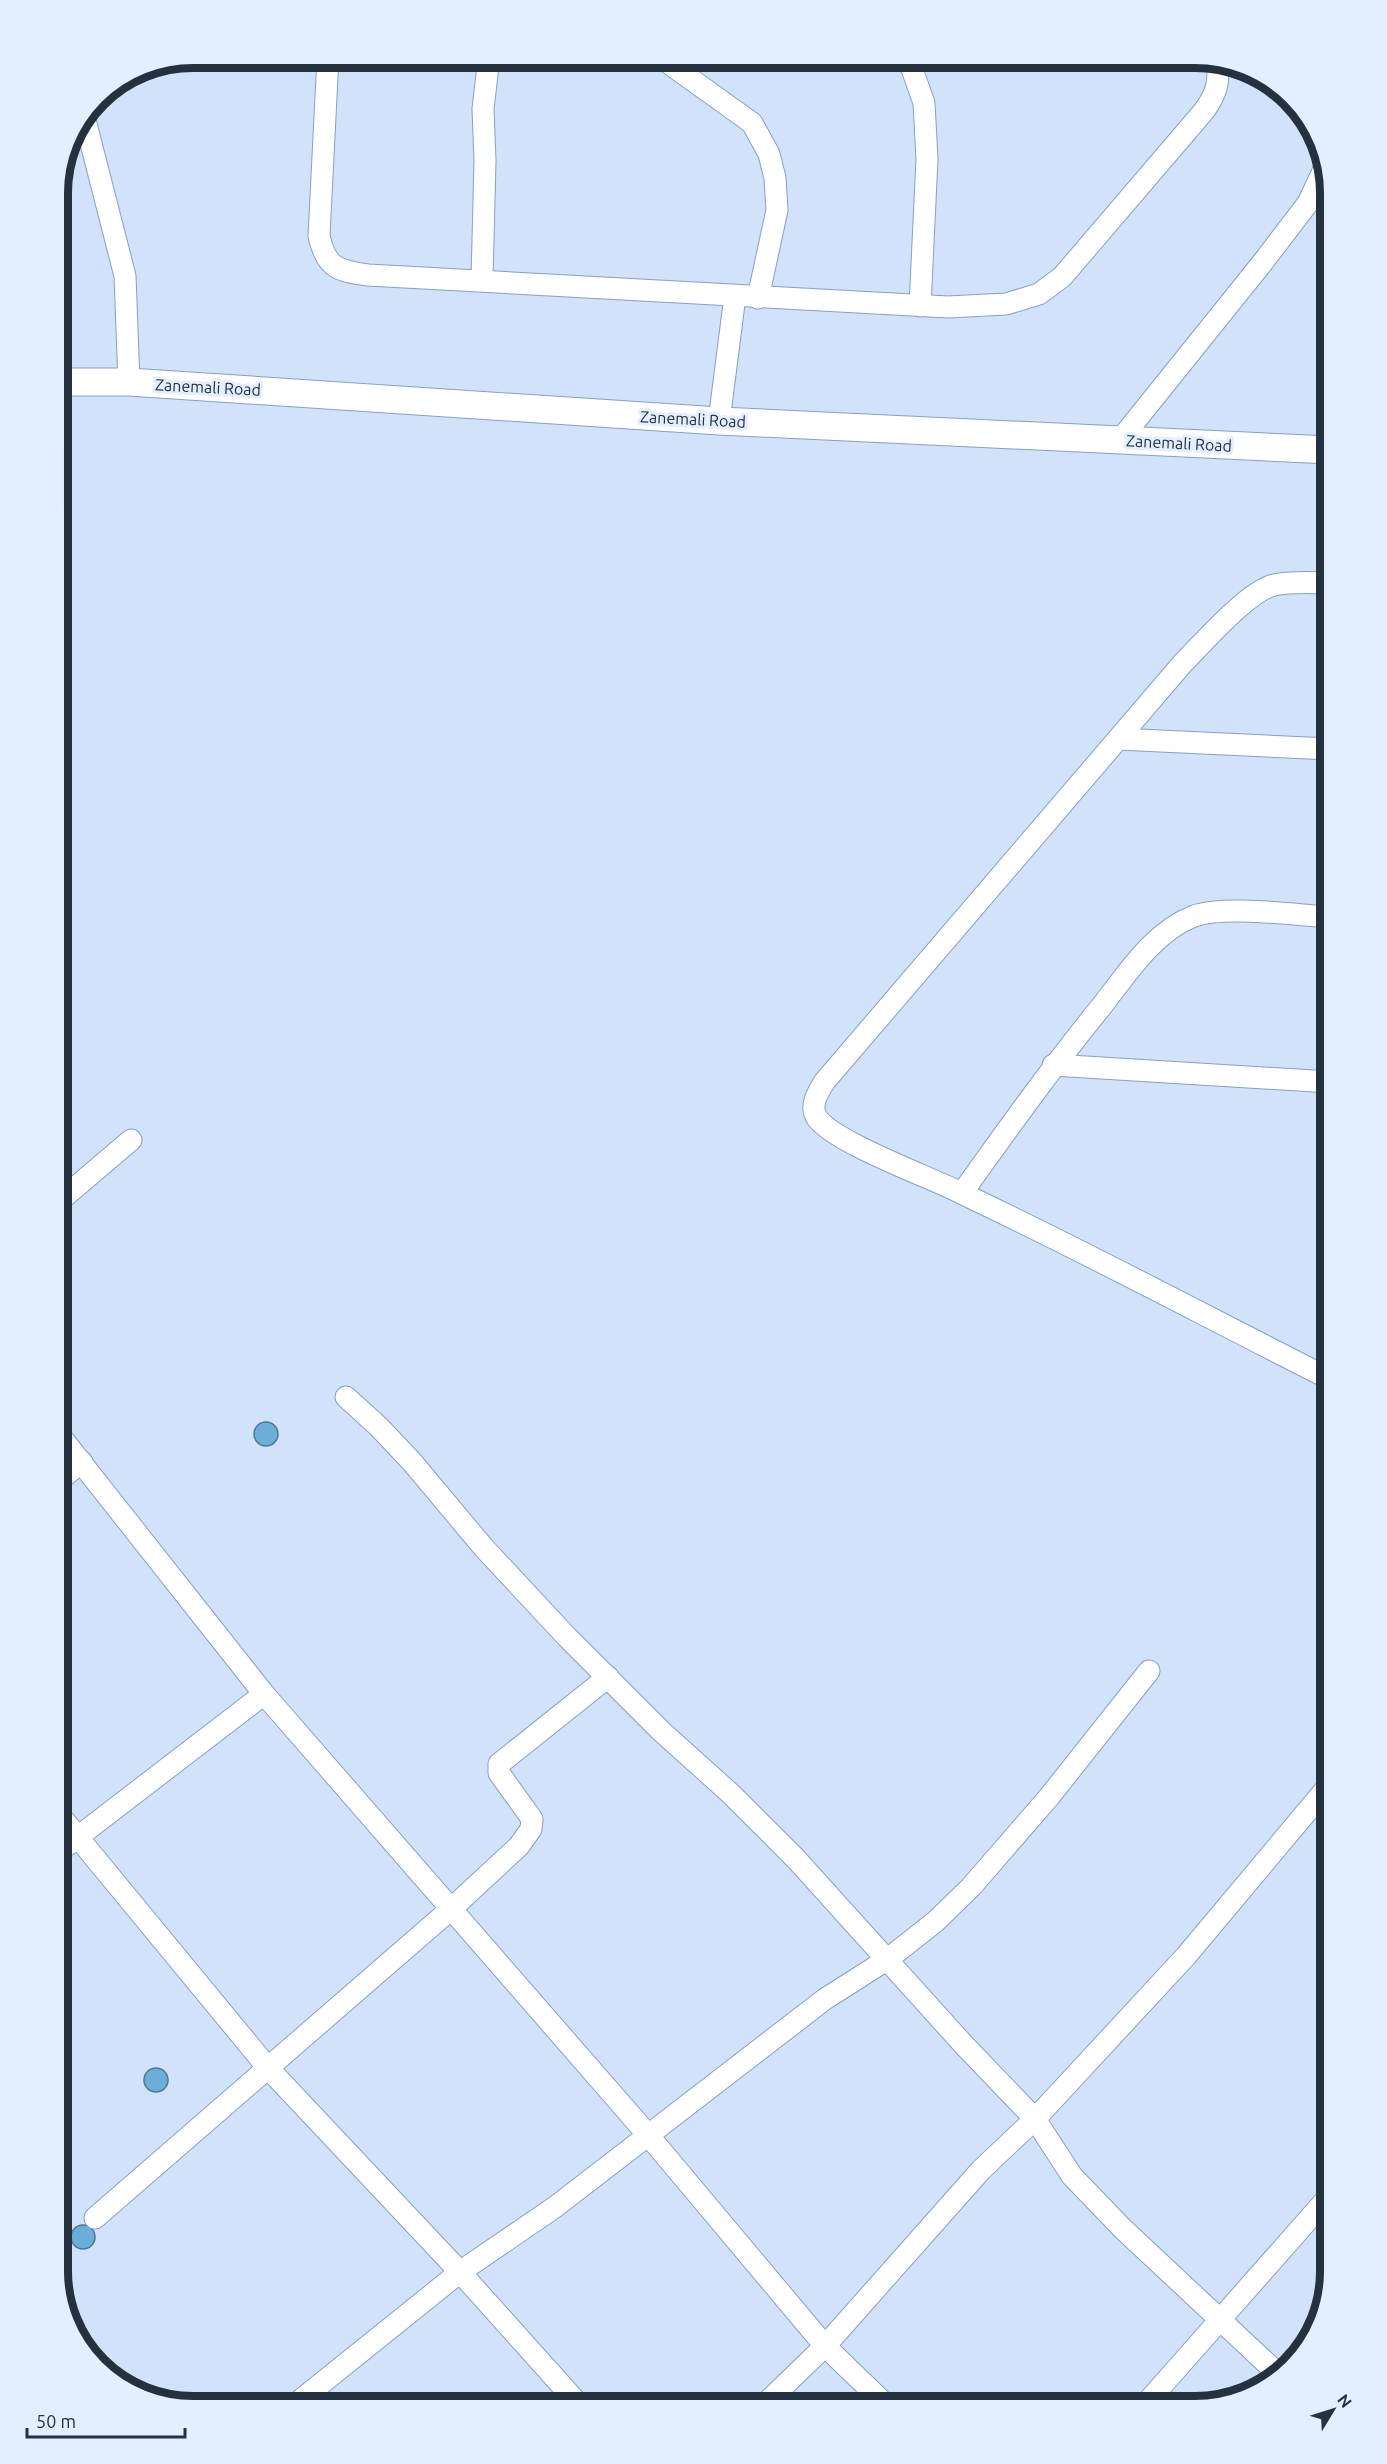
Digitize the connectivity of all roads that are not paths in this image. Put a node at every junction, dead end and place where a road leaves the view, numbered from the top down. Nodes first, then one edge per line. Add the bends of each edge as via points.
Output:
1 (327, 68) edge
2 (488, 68) edge
3 (675, 68) edge
4 (911, 68) edge
5 (1217, 70) edge
6 (87, 126) edge
7 (1319, 181) edge
8 (482, 280) junction
9 (735, 296) junction
10 (758, 298) junction
11 (920, 306) junction
12 (68, 382) edge
13 (129, 382) junction
14 (719, 421) junction
15 (1120, 440) junction
16 (1320, 450) edge
17 (1320, 583) edge
18 (1118, 739) junction
19 (1320, 749) edge
20 (1320, 916) edge
21 (1053, 1065) junction
22 (1320, 1081) edge
23 (131, 1140) dead end
24 (962, 1193) junction
25 (68, 1194) edge
26 (1320, 1373) edge
27 (346, 1397) dead end
28 (68, 1445) edge
29 (82, 1462) junction
30 (68, 1473) edge
31 (1149, 1671) dead end
32 (608, 1677) junction
33 (264, 1694) junction
34 (1320, 1796) edge
35 (68, 1826) edge
36 (77, 1837) junction
37 (68, 1844) edge
38 (451, 1909) junction
39 (888, 1959) junction
40 (268, 2068) junction
41 (1035, 2120) junction
42 (648, 2134) junction
43 (1320, 2206) edge
44 (95, 2218) dead end
45 (460, 2272) junction
46 (1221, 2319) junction
47 (825, 2346) junction
48 (1272, 2369) edge
49 (306, 2396) edge
50 (571, 2396) edge
51 (773, 2396) edge
52 (877, 2396) edge
53 (1153, 2396) edge

1 - 8 street via 319,236 323,254 334,267 348,272
2 - 8 street via 483,110
3 - 10 street via 752,123 769,154 777,210
4 - 11 street via 924,103 927,159
5 - 11 street via 1215,94 1204,111 1062,277 1039,294 1006,304
6 - 13 street via 124,276
7 - 15 street via 1289,229
8 - 9 street
9 - 10 street
9 - 14 street
10 - 11 street
12 - 13 street, Zanemali Road
13 - 14 street, Zanemali Road
14 - 15 street, Zanemali Road
15 - 16 street, Zanemali Road
17 - 18 street via 1272,585 1241,604 1183,663
18 - 19 street
18 - 24 street via 825,1081 814,1101 816,1117 828,1130
20 - 21 street via 1220,911 1171,927 1146,951
21 - 22 street
21 - 24 street
23 - 25 street
24 - 26 street
27 - 32 street via 412,1462 483,1548
28 - 29 street
29 - 30 street
29 - 33 street
31 - 39 street via 971,1887
32 - 38 street via 499,1764 499,1773 532,1820 531,1829 519,1846
32 - 39 street via 796,1859
33 - 36 street
33 - 38 street
34 - 41 street via 1186,1956
35 - 36 street
36 - 37 street
36 - 40 street
38 - 40 street
38 - 42 street
39 - 41 street
39 - 42 street via 825,1998
40 - 44 street
40 - 45 street
41 - 46 street via 1072,2176
41 - 47 street via 981,2170
42 - 45 street via 555,2206
42 - 47 street
43 - 46 street
45 - 49 street
45 - 50 street
46 - 48 street
46 - 53 street
47 - 51 street
47 - 52 street

